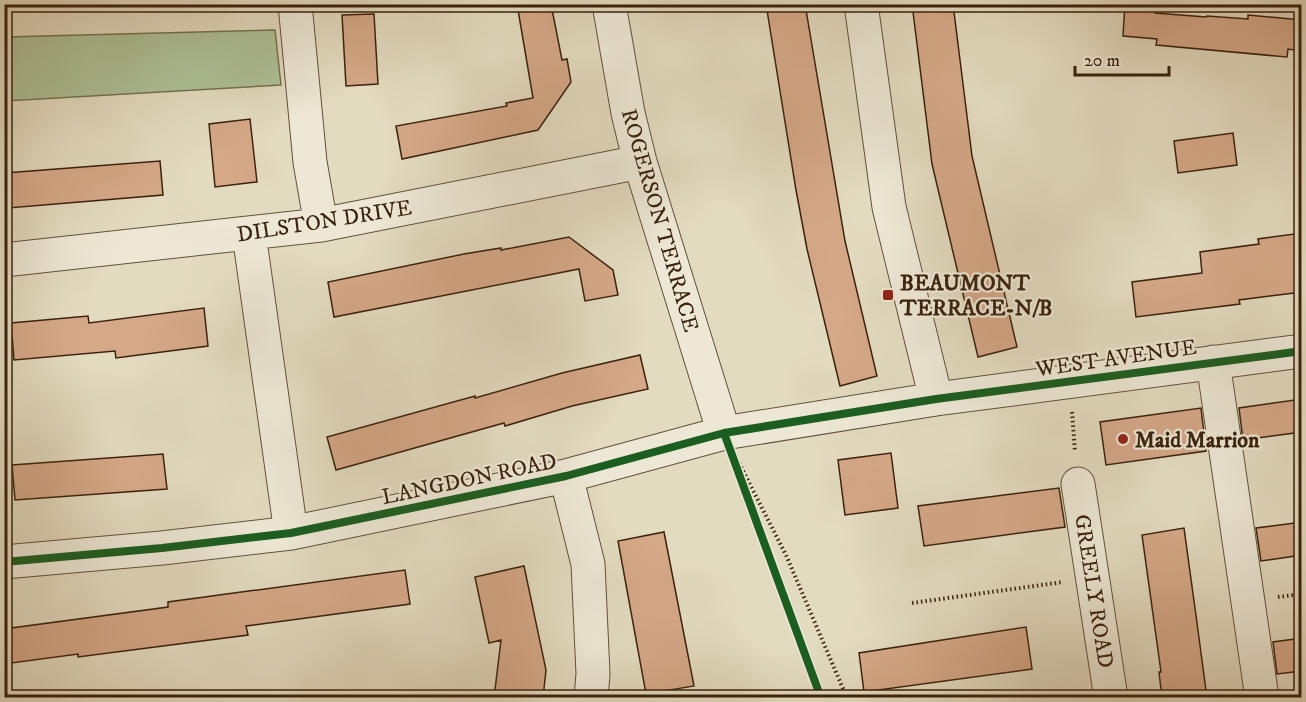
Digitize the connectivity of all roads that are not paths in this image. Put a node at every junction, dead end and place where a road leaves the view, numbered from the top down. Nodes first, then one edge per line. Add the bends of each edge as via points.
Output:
1 (295, 4) edge
2 (609, 4) edge
3 (861, 4) edge
4 (640, 162) junction
5 (321, 225) junction
6 (249, 234) junction
7 (4, 260) edge
8 (1302, 351) edge
9 (1213, 362) junction
10 (936, 399) junction
11 (724, 433) junction
12 (566, 476) junction
13 (1078, 484) road end
14 (291, 533) junction
15 (4, 562) edge
16 (591, 698) edge
17 (1111, 698) edge
18 (1262, 698) edge

1 - 5 street via 310,162
2 - 4 street, ROGERSON TERRACE
3 - 10 street via 889,207
4 - 5 street, DILSTON DRIVE
4 - 11 street, ROGERSON TERRACE
5 - 6 street, DILSTON DRIVE
6 - 7 street, DILSTON DRIVE
6 - 14 street
8 - 9 street, WEST AVENUE
9 - 10 street, WEST AVENUE
9 - 18 street
10 - 11 street, LANGDON ROAD
11 - 12 street, LANGDON ROAD
12 - 14 street, LANGDON ROAD
12 - 16 street via 588,564
13 - 17 street, GREELY ROAD
14 - 15 street, LANGDON ROAD

